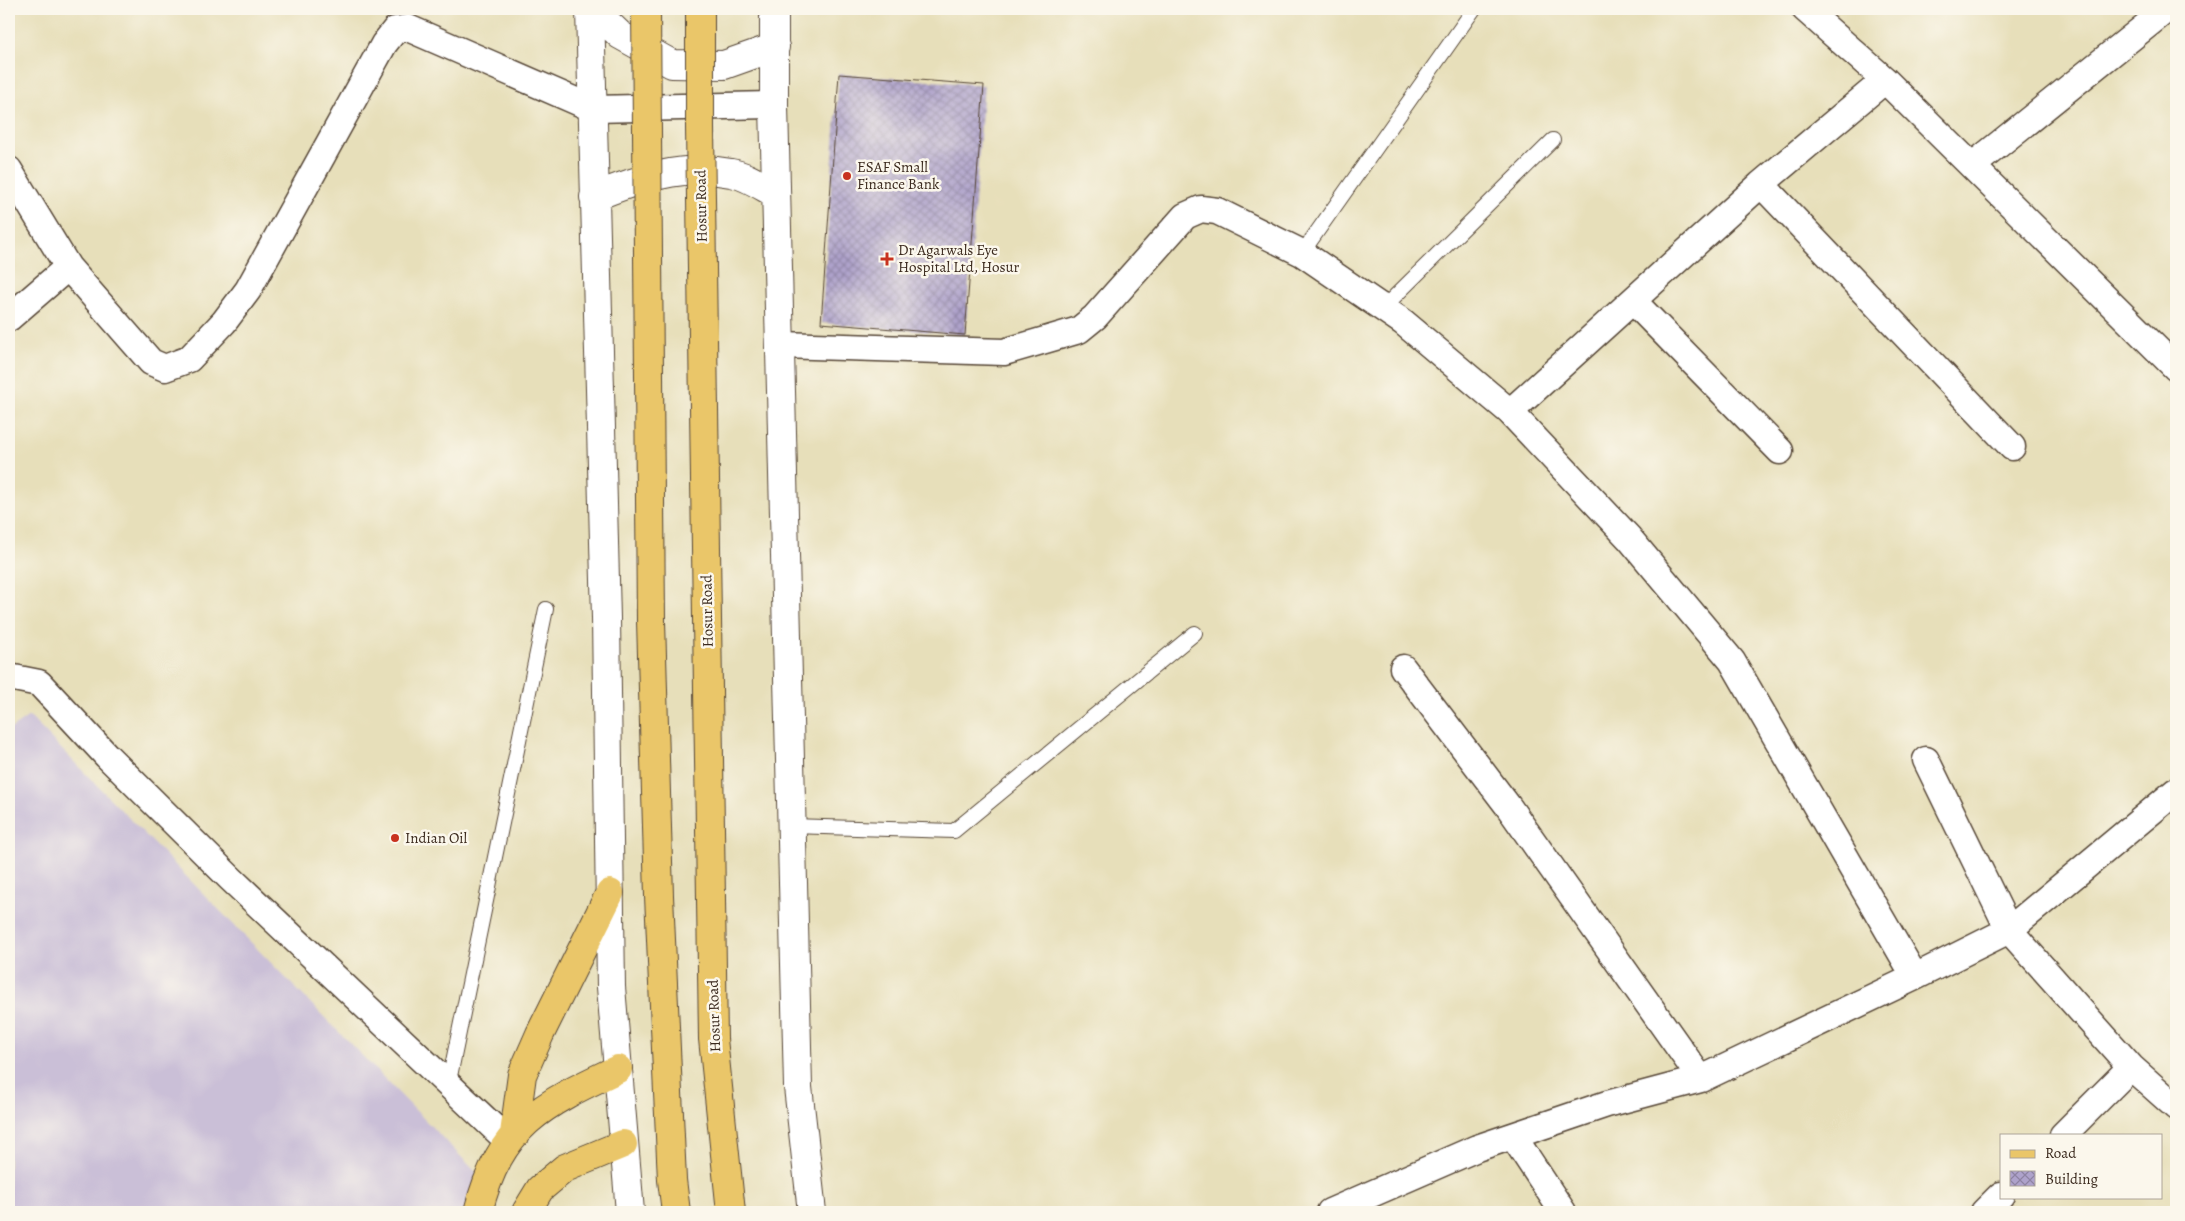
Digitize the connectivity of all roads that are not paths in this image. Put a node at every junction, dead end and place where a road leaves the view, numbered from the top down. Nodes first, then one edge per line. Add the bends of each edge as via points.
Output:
1 (592, 9) edge
2 (646, 9) edge
3 (700, 9) edge
4 (774, 9) edge
5 (1474, 9) edge
6 (1805, 9) edge
7 (2167, 9) edge
8 (775, 47) junction
9 (1885, 80) junction
10 (774, 105) junction
11 (594, 109) junction
12 (1553, 140) dead end
13 (1972, 166) junction
14 (9, 170) edge
15 (1761, 184) junction
16 (776, 194) junction
17 (594, 197) junction
18 (1302, 253) junction
19 (68, 267) junction
20 (1633, 301) junction
21 (1383, 308) junction
22 (9, 318) edge
23 (781, 346) junction
24 (2176, 368) edge
25 (1510, 412) junction
26 (2012, 447) dead end
27 (1780, 451) dead end
28 (546, 610) dead end
29 (1194, 633) dead end
30 (1403, 668) dead end
31 (9, 677) edge
32 (1926, 760) dead end
33 (2176, 791) edge
34 (792, 826) junction
35 (610, 893) junction
36 (2009, 930) junction
37 (1915, 977) junction
38 (2131, 1067) junction
39 (618, 1069) junction
40 (1701, 1079) junction
41 (448, 1086) junction
42 (2176, 1107) edge
43 (2064, 1134) edge
44 (1513, 1136) junction
45 (511, 1137) junction
46 (623, 1144) junction
47 (2000, 1196) edge
48 (478, 1212) edge
49 (526, 1212) edge
50 (630, 1212) edge
51 (676, 1212) edge
52 (731, 1212) edge
53 (812, 1212) edge
54 (1330, 1212) edge
55 (1564, 1212) edge
56 (1984, 1212) edge

1 - 8 street via 620,35 672,64 724,65
1 - 11 street
2 - 51 main road, bridge via 651,621 660,906
3 - 52 main road, Hosur Road, bridge via 713,1039
4 - 8 street
5 - 18 lane
6 - 9 street
7 - 13 street
8 - 10 street
9 - 13 street
9 - 15 street
10 - 11 street
10 - 16 street
11 - 17 street
11 - 19 street via 408,28 395,30 384,44 248,290 224,322 189,359 165,368 151,362
12 - 21 lane
13 - 24 street
14 - 19 street
15 - 20 street
15 - 26 street
16 - 17 street via 732,173 679,170 636,180
16 - 23 street
17 - 35 street
18 - 21 street
18 - 23 street via 1217,211 1201,209 1184,216 1095,317 1079,330 1004,352
19 - 22 street
20 - 25 street
20 - 27 street
21 - 25 street
23 - 34 street
25 - 37 street via 1629,538 1732,661
28 - 41 lane
29 - 34 lane via 954,831
30 - 40 street via 1508,806
31 - 41 street via 38,683 223,872
32 - 36 street
33 - 36 street
34 - 53 street via 798,1087
35 - 39 street via 611,987
35 - 45 main road via 522,1076
36 - 37 street
36 - 38 street
37 - 40 street
38 - 42 street
38 - 43 street
39 - 45 main road via 574,1090 530,1118
39 - 46 street
40 - 44 street via 1607,1104
41 - 45 street
44 - 54 street via 1477,1148
44 - 55 street
45 - 48 main road via 494,1163
46 - 49 main road via 565,1168 540,1189
46 - 50 street
47 - 56 street

